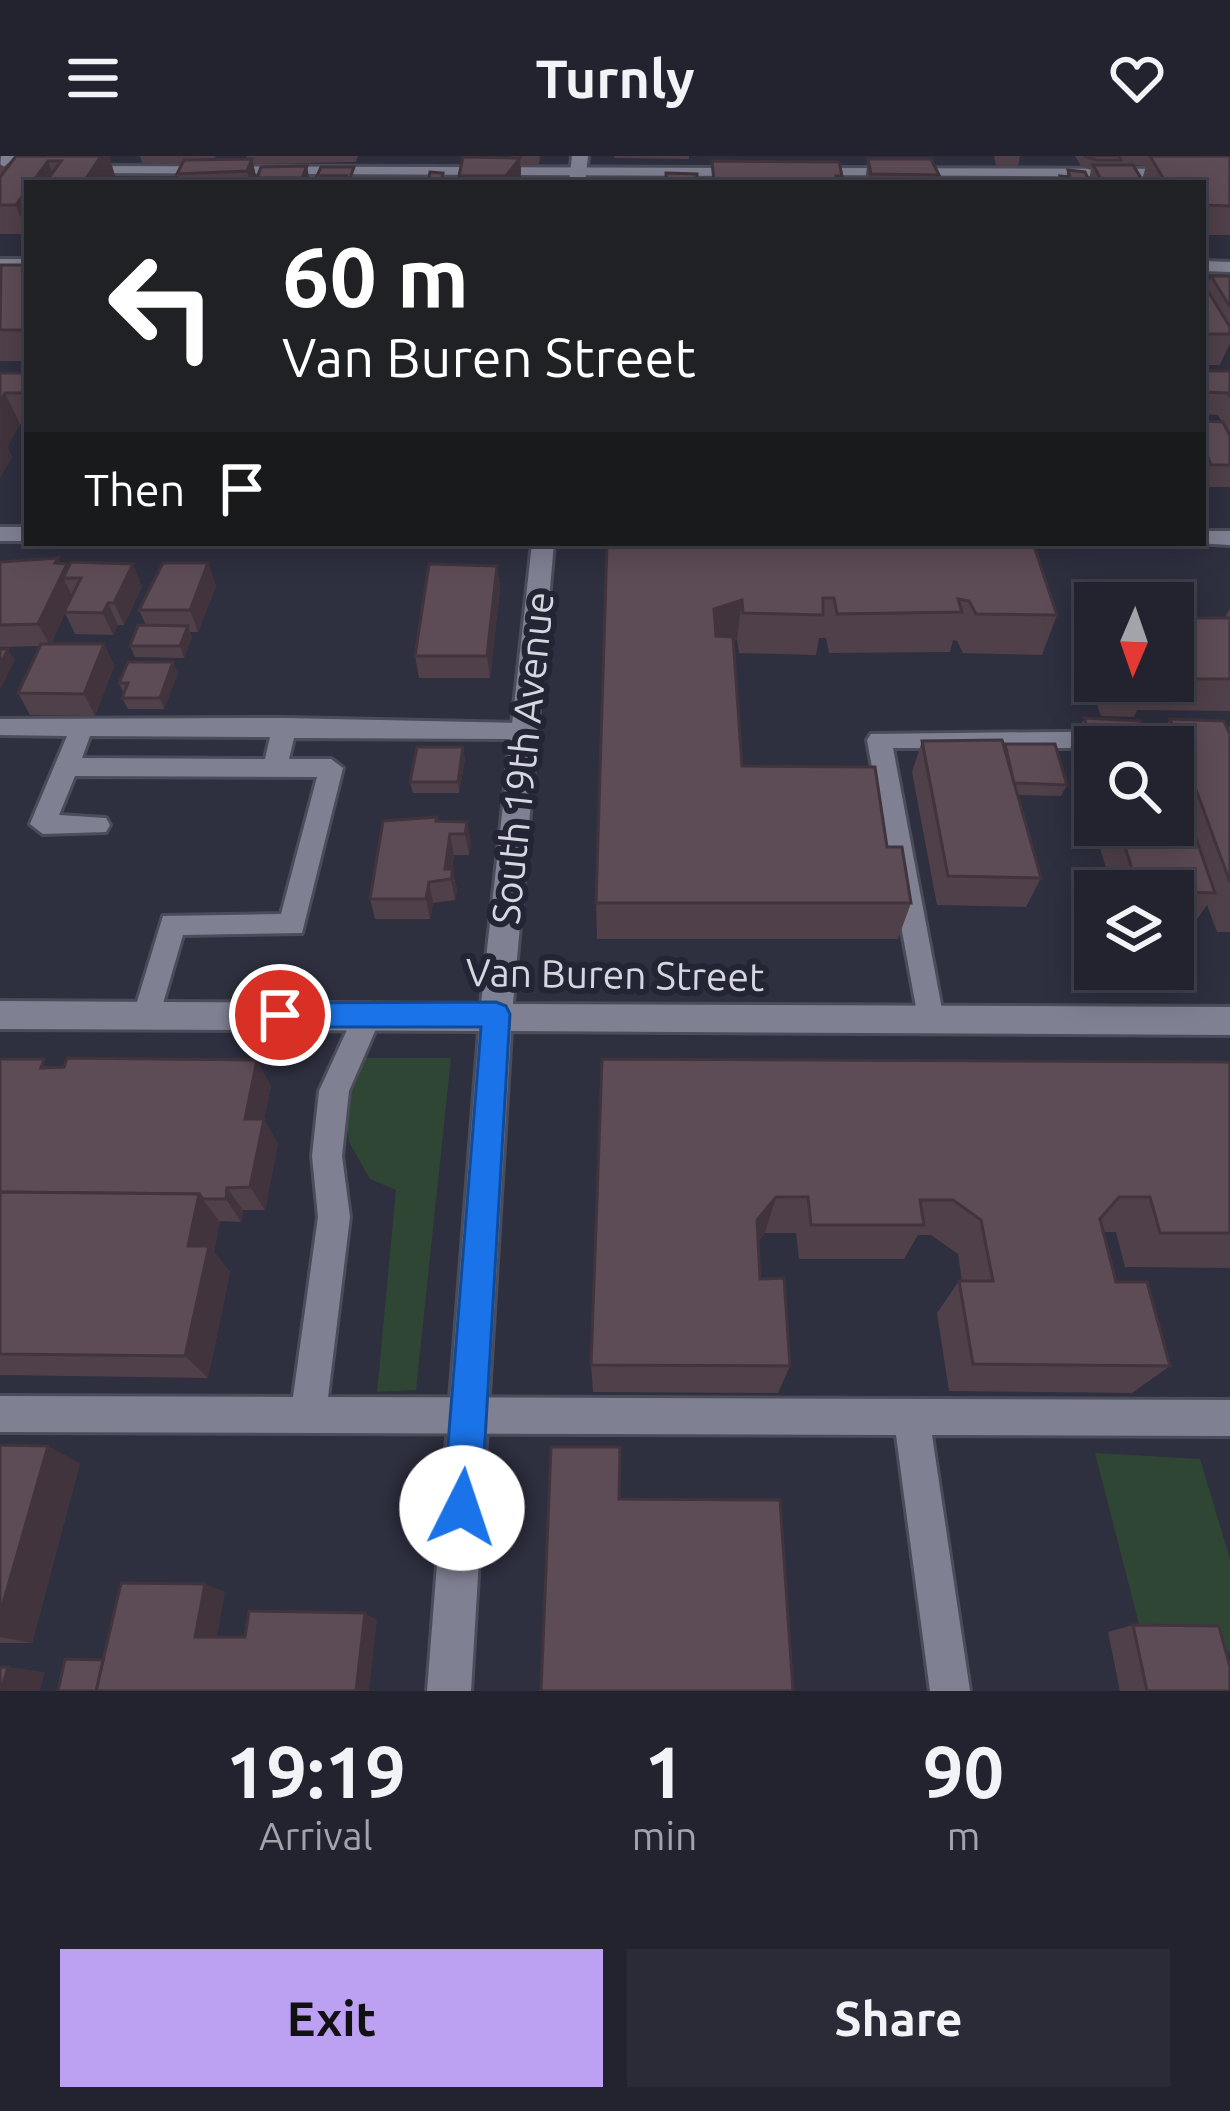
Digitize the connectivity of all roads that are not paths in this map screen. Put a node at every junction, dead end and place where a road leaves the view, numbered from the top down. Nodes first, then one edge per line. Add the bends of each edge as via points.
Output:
1 (9, 156) edge
2 (0, 168) edge
3 (22, 170) edge
4 (68, 170) edge
5 (578, 170) edge
6 (764, 172) edge
7 (787, 172) edge
8 (1230, 173) edge
9 (315, 177) edge
10 (543, 546) edge
11 (285, 726) junction
12 (0, 727) edge
13 (82, 727) junction
14 (525, 731) junction
15 (1230, 739) edge
16 (66, 767) junction
17 (275, 768) junction
18 (97, 825) dead end
19 (496, 1014) junction
20 (0, 1015) edge
21 (147, 1015) junction
22 (368, 1015) junction
23 (930, 1020) junction
24 (1230, 1021) edge
25 (0, 1414) edge
26 (308, 1416) junction
27 (468, 1416) junction
28 (912, 1418) junction
29 (1230, 1418) edge
30 (449, 1691) edge
31 (950, 1691) edge

1 - 2 lane
2 - 3 lane
4 - 9 lane
5 - 6 lane
5 - 9 lane
7 - 8 lane
10 - 14 street, South 19th Avenue
11 - 13 lane
11 - 14 lane
11 - 17 lane
12 - 13 lane
13 - 16 lane
14 - 19 street, South 19th Avenue
15 - 23 lane via 878,740
16 - 17 lane
16 - 18 lane via 43,824
17 - 21 lane via 331,768 292,925 173,924
19 - 22 street, Van Buren Street
19 - 23 street, Van Buren Street
19 - 27 street, South 19th Avenue
20 - 21 street, Van Buren Street
21 - 22 street, Van Buren Street
22 - 26 lane via 334,1091 334,1217
23 - 24 street, Van Buren Street
25 - 26 lane
26 - 27 lane
27 - 28 lane
27 - 30 street, South 19th Avenue
28 - 29 lane
28 - 31 lane

